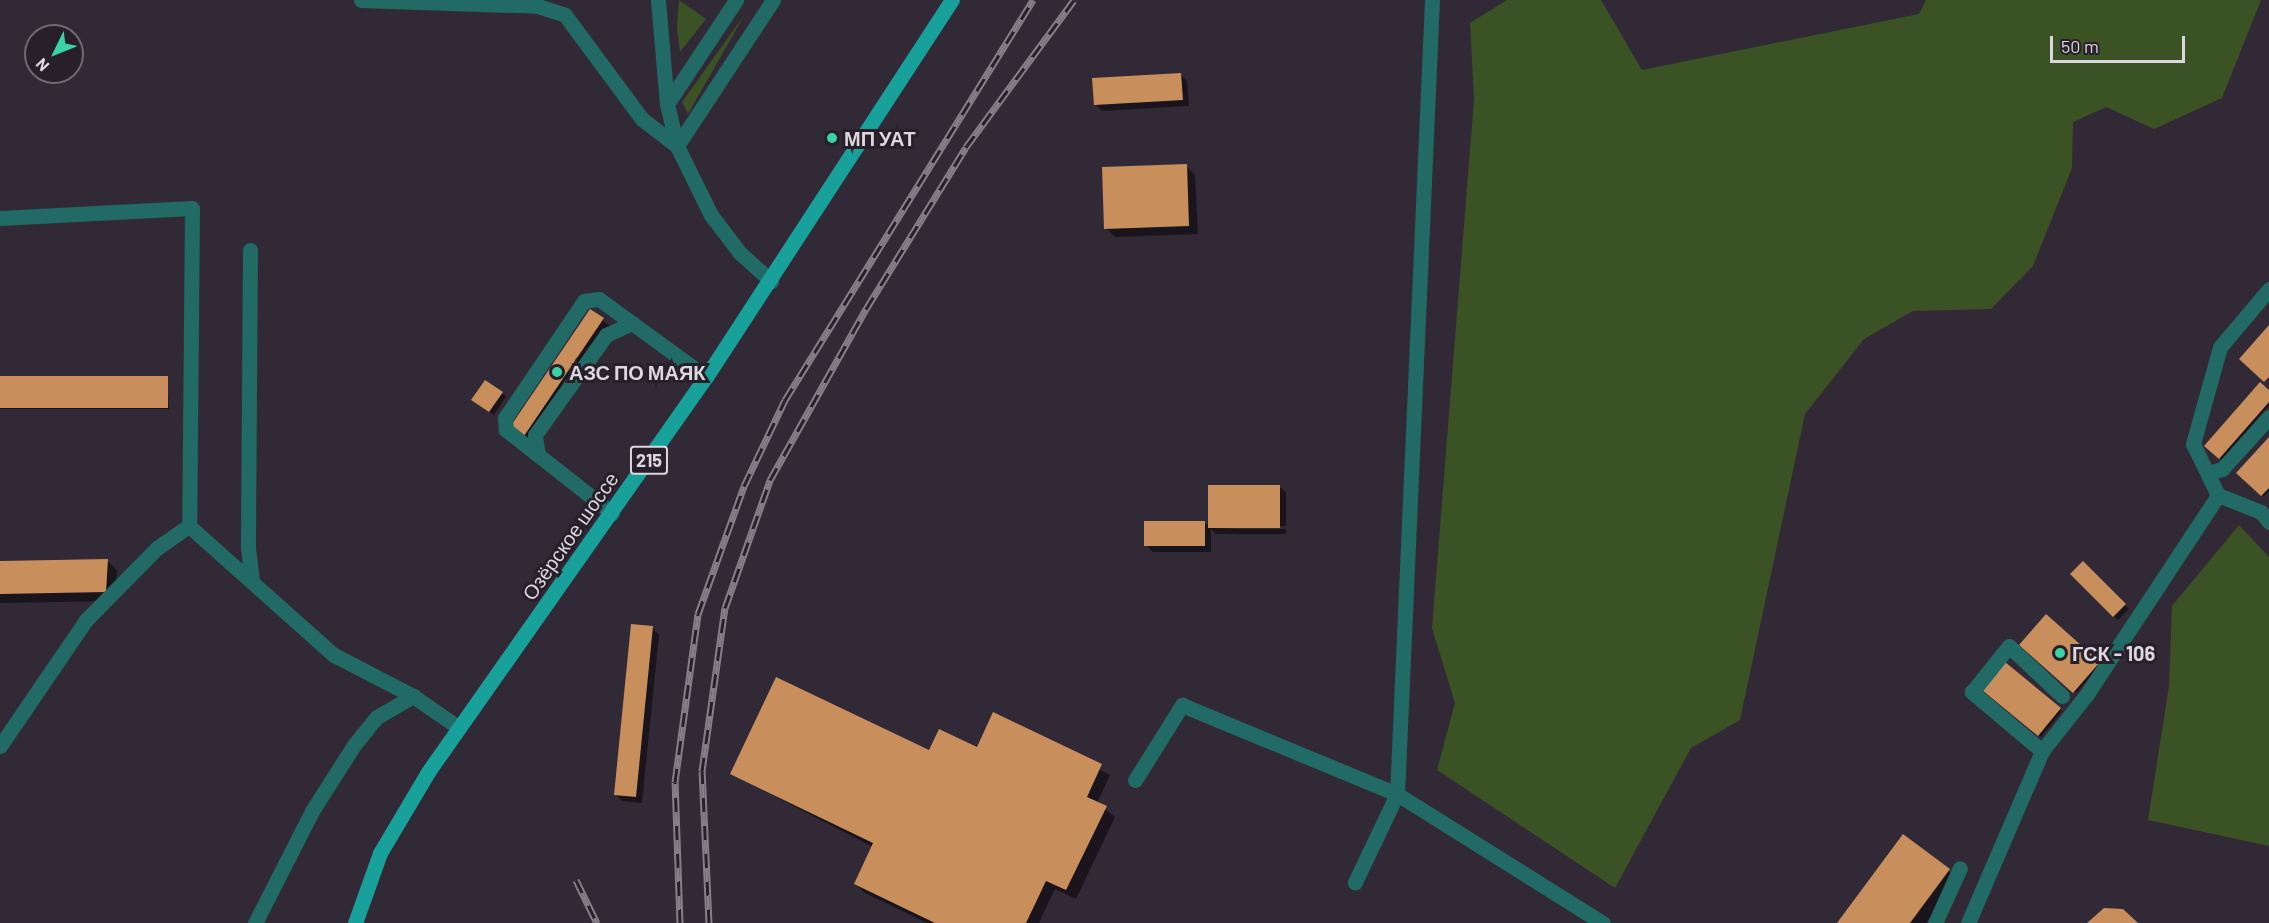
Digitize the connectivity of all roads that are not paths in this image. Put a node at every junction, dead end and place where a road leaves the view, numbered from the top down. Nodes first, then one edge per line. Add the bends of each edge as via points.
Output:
1 (361, 0) edge
2 (658, 0) edge
3 (736, 0) edge
4 (773, 0) edge
5 (952, 0) edge
6 (1432, 0) edge
7 (667, 104) junction
8 (677, 146) junction
9 (0, 218) edge
10 (250, 250) dead end
11 (771, 281) junction
12 (2269, 289) edge
13 (632, 323) junction
14 (706, 377) junction
15 (2269, 417) edge
16 (537, 456) junction
17 (2208, 473) junction
18 (2218, 495) junction
19 (612, 513) junction
20 (2266, 513) edge
21 (189, 526) junction
22 (252, 582) junction
23 (413, 696) junction
24 (2062, 696) dead end
25 (459, 728) junction
26 (0, 746) edge
27 (2042, 751) junction
28 (1135, 780) dead end
29 (1397, 794) junction
30 (1960, 868) dead end
31 (1355, 882) dead end
32 (255, 923) edge
33 (355, 923) edge
34 (1603, 923) edge
35 (1935, 923) edge
36 (1968, 923) edge

1 - 8 street via 538,6 565,15 642,118
2 - 7 street
3 - 7 street
4 - 8 street
5 - 11 main road, Озёрское шоссе / 215
6 - 29 street
7 - 8 street
8 - 11 street via 711,215 740,253
9 - 21 street via 192,208
10 - 22 street via 248,548
11 - 14 main road, Озёрское шоссе / 215
12 - 17 street via 2220,347 2193,444
13 - 14 street
13 - 16 street via 606,335 535,435
13 - 16 street via 599,299 584,301 504,418 506,430
14 - 19 main road, Озёрское шоссе / 215
15 - 17 street via 2222,469
16 - 19 street
17 - 18 street
18 - 20 street
18 - 27 street via 2087,694
19 - 25 main road, Озёрское шоссе / 215
21 - 22 street
21 - 26 street via 157,548 86,620
22 - 23 street via 333,655
23 - 25 street
23 - 32 street via 377,717 354,745 312,811
24 - 27 street via 2009,646 1972,692
25 - 33 main road, Озёрское шоссе / 215 via 381,854
27 - 36 street
28 - 29 street via 1182,705
29 - 31 street
29 - 34 street
30 - 35 street

